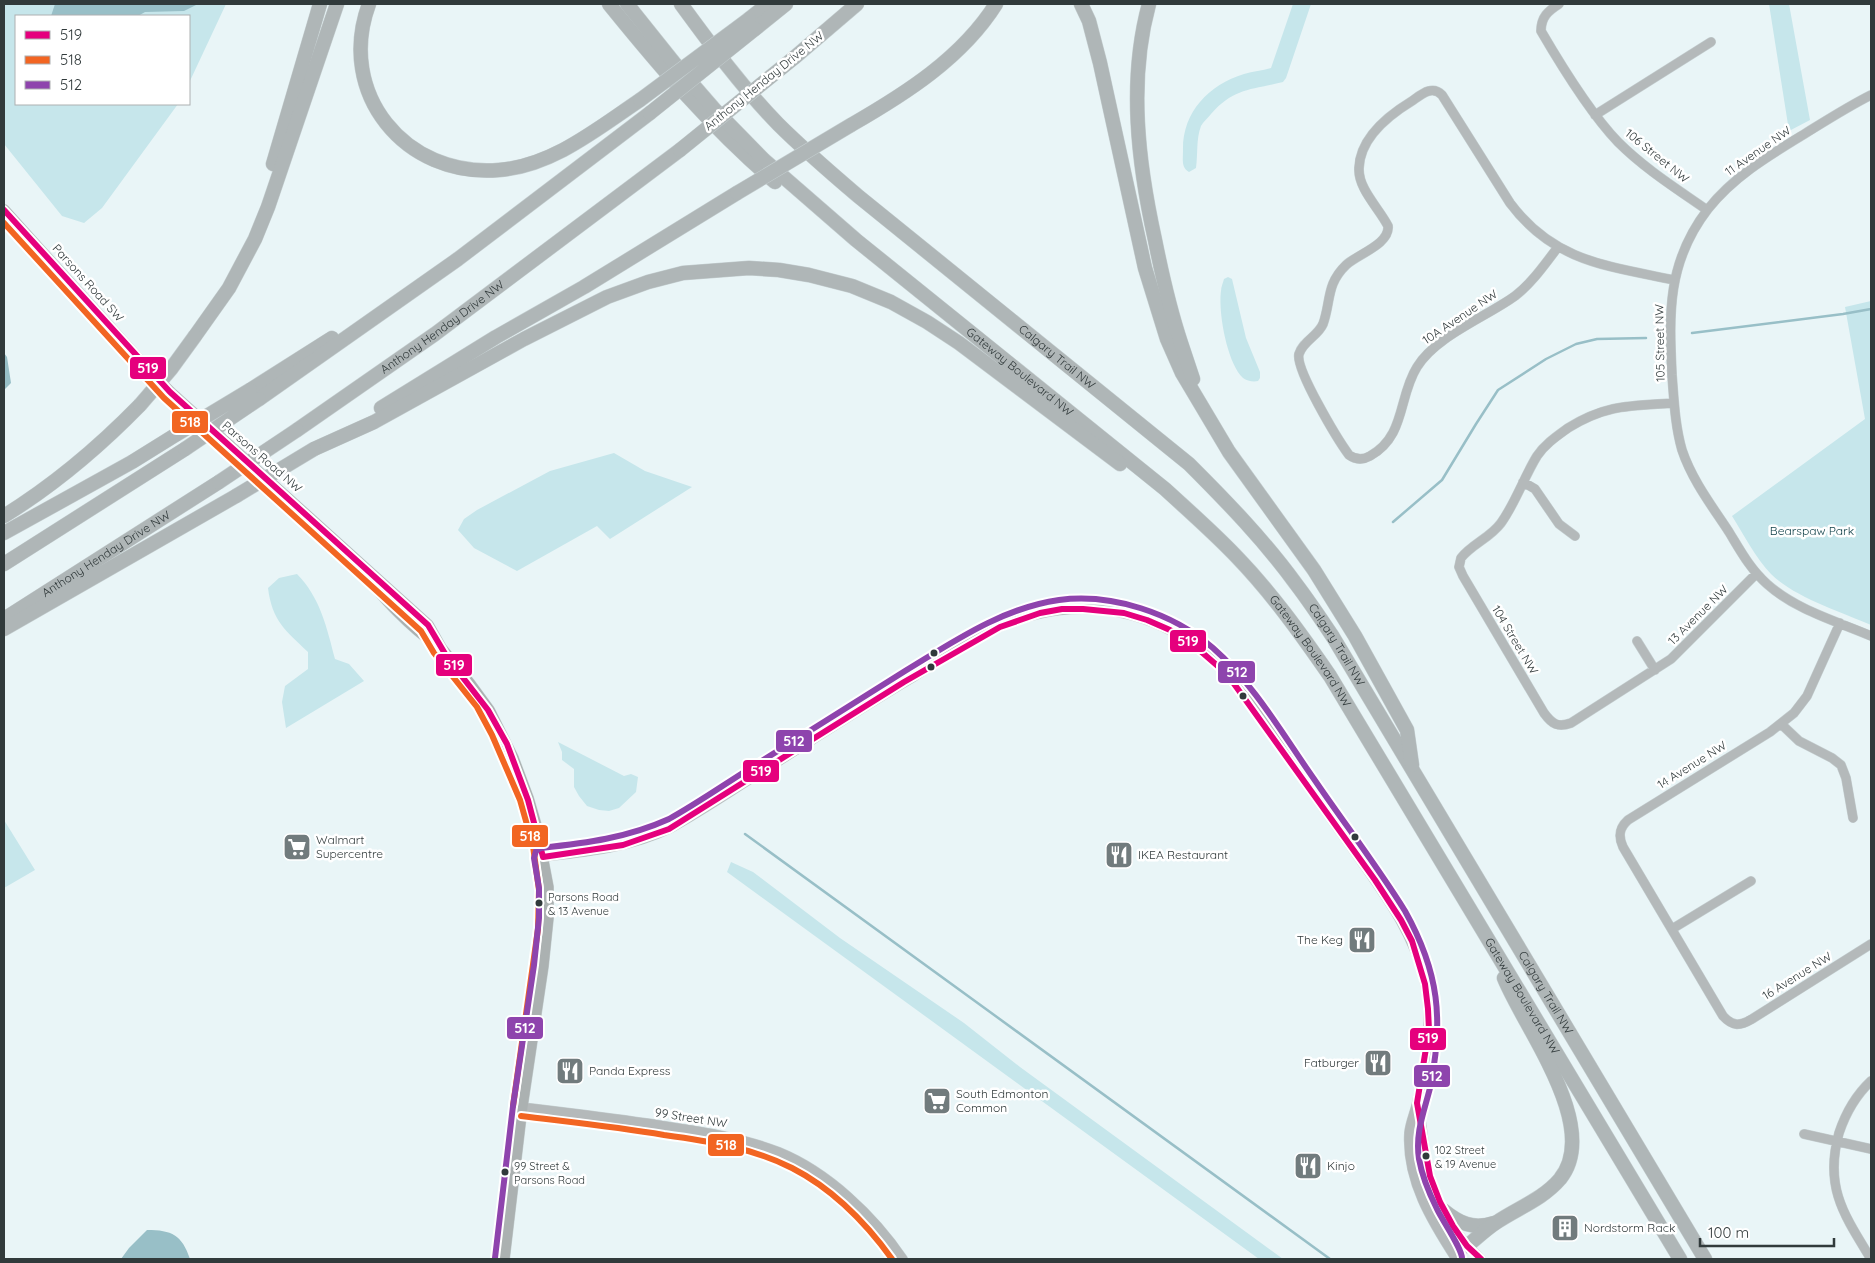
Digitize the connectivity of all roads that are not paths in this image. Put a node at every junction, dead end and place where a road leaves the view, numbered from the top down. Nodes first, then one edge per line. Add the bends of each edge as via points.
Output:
1 (320, 4) edge
2 (337, 4) edge
3 (369, 4) edge
4 (609, 4) edge
5 (627, 4) edge
6 (681, 4) edge
7 (768, 4) edge
8 (786, 4) edge
9 (857, 4) edge
10 (996, 4) edge
11 (1081, 4) edge
12 (1149, 4) edge
13 (1559, 4) edge
14 (752, 24) junction
15 (1711, 42) dead end
16 (1871, 95) edge
17 (1595, 115) junction
18 (4, 210) edge
19 (1708, 210) junction
20 (856, 240) junction
21 (1558, 247) junction
22 (1674, 280) junction
23 (211, 312) junction
24 (152, 374) joint
25 (255, 395) junction
26 (1674, 402) junction
27 (1202, 409) junction
28 (314, 449) junction
29 (1523, 482) junction
30 (1165, 489) junction
31 (4, 516) edge
32 (4, 533) edge
33 (1574, 536) dead end
34 (4, 564) edge
35 (1756, 574) junction
36 (4, 618) edge
37 (1840, 623) junction
38 (4, 629) edge
39 (1871, 636) edge
40 (1638, 641) dead end
41 (1655, 670) junction
42 (1781, 724) junction
43 (1556, 726) joint
44 (1412, 770) junction
45 (1853, 818) dead end
46 (543, 857) junction
47 (1751, 881) dead end
48 (1672, 929) junction
49 (1489, 940) junction
50 (1871, 944) edge
51 (1871, 1081) edge
52 (1417, 1102) junction
53 (522, 1107) junction
54 (1804, 1134) dead end
55 (1837, 1142) junction
56 (1871, 1149) edge
57 (1443, 1210) junction
58 (1497, 1222) junction
59 (1467, 1246) junction
60 (1454, 1258) edge
61 (1478, 1258) edge
62 (504, 1259) edge
63 (903, 1259) edge
64 (1680, 1259) edge
65 (1705, 1259) edge
66 (1871, 1259) edge

1 - 23 highway via 268,184 251,230
2 - 23 highway via 268,207 229,288
3 - 14 highway, bridge via 361,34 363,77 386,124 404,143 448,166 499,170 562,151
4 - 20 highway via 650,56 747,158 787,192
5 - 20 highway, Gateway Boulevard NW via 724,120 783,178
6 - 44 highway, Calgary Trail NW via 759,103 816,160 1189,464 1223,498 1296,583 1333,637
7 - 14 highway
8 - 14 highway
9 - 36 highway, Anthony Henday Drive NW, bridge via 680,150 435,334 219,482
10 - 28 highway, bridge via 959,49 926,78
11 - 27 highway via 1100,63 1145,268 1167,339
12 - 27 highway via 1137,91 1139,149 1163,279
13 - 17 street, 106 Street NW via 1545,14 1542,31
14 - 25 highway, bridge via 650,113 528,207 406,296
15 - 17 street
16 - 19 street, 11 Avenue NW via 1754,166
17 - 19 street, 106 Street NW via 1635,158
18 - 24 main road, Parsons Road SW
19 - 22 street, 11 Avenue NW via 1685,247
20 - 30 highway, Gateway Boulevard NW
21 - 21 street, 10A Avenue NW via 1518,293 1437,345 1424,357 1412,376 1400,421 1382,447 1370,456 1356,459 1346,450 1309,388 1300,367 1299,354 1322,325 1330,292 1340,272 1388,234 1388,226 1360,178 1359,166 1365,147 1380,125 1428,91 1436,90 1445,99 1515,210
21 - 22 street via 1595,264
22 - 26 street, 105 Street NW via 1670,324
23 - 31 highway, bridge via 171,369 140,405 90,453
24 - 46 main road, Parsons Road NW via 333,539 395,610 441,648 489,710 499,730 528,799
25 - 32 highway, bridge via 177,434
25 - 34 highway, bridge via 185,449
26 - 29 street via 1615,407 1583,419 1547,445
26 - 35 street, 105 Street NW via 1678,434 1692,472
27 - 44 highway via 1314,570 1355,636 1408,730
28 - 30 highway via 374,422 606,297 683,273 749,268 809,275 852,286 898,306 966,348 1134,475
28 - 38 highway, bridge
29 - 33 street via 1539,494 1559,524
29 - 43 street, 104 Street NW via 1501,523 1459,562 1463,576 1544,713
30 - 49 highway, Gateway Boulevard NW via 1236,556 1298,631 1330,676
35 - 37 street, 105 Street NW via 1788,600
35 - 41 street, 13 Avenue NW via 1686,646
37 - 39 street, 105 Street NW
37 - 42 street, 14 Avenue NW via 1807,696
40 - 41 street
41 - 43 street, 13 Avenue NW via 1571,723
42 - 45 street via 1799,742 1841,765
42 - 48 street, 14 Avenue NW via 1628,820 1620,831 1623,847
44 - 65 highway, Calgary Trail NW
46 - 52 street via 625,846 669,829 1000,626 1062,609 1105,610 1136,616 1190,642 1227,674 1396,912 1420,964 1428,1009 1429,1030
46 - 53 main road, Parsons Road NW via 548,887 548,918
47 - 48 street
48 - 50 street, 16 Avenue NW via 1723,1016 1734,1025 1752,1019
49 - 58 highway via 1511,996 1566,1102 1572,1136 1568,1164 1560,1178 1542,1194
49 - 64 highway, Gateway Boulevard NW
51 - 55 street via 1849,1109
52 - 57 street via 1430,1176
52 - 60 street via 1409,1145 1414,1175 1426,1208
53 - 62 main road, Parsons Road NW
53 - 63 street, 99 Street NW via 710,1132 780,1152 833,1184 861,1208
54 - 55 street
55 - 56 street
55 - 66 street via 1833,1167 1839,1202
57 - 58 highway via 1471,1226
57 - 59 street
58 - 59 highway
59 - 60 street
59 - 61 street

